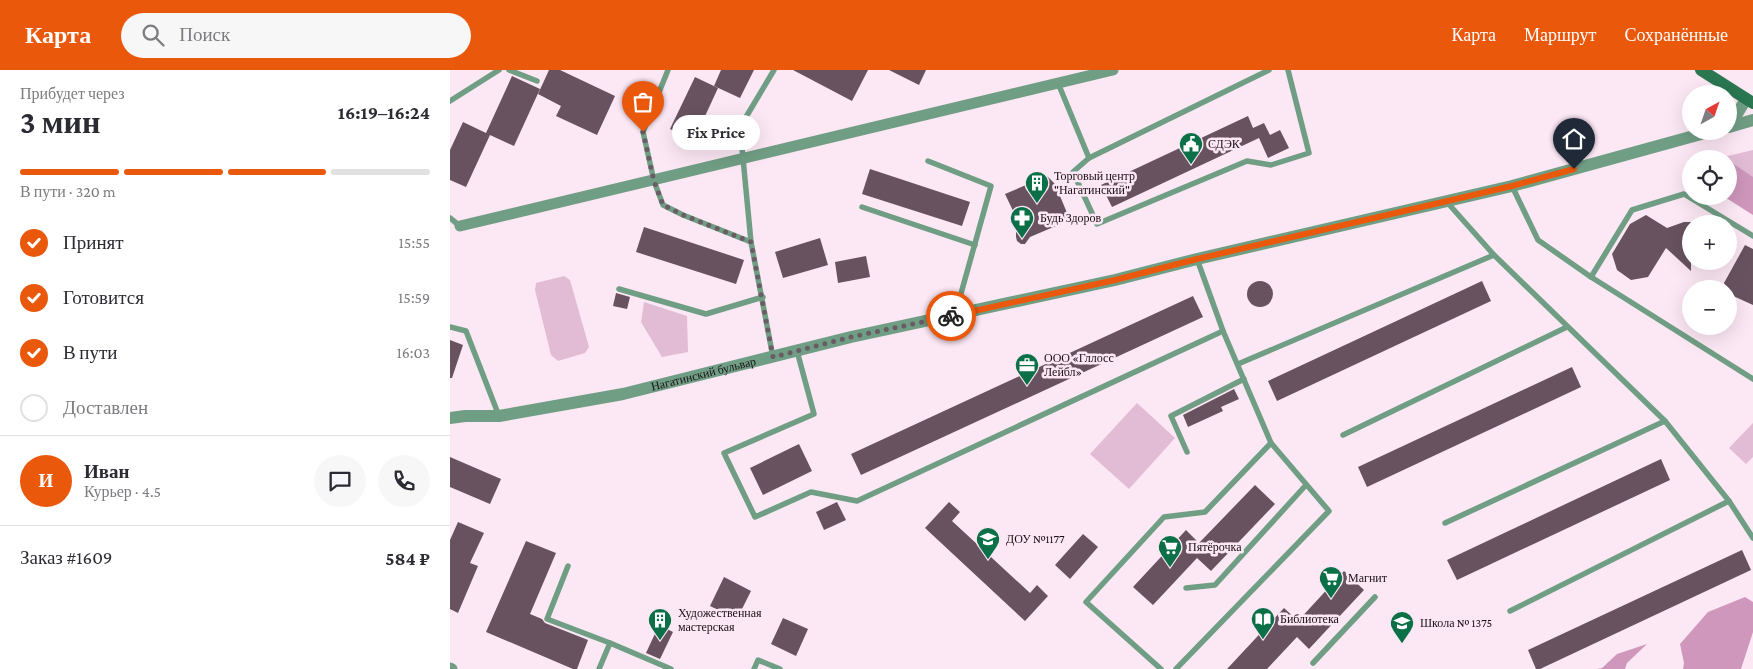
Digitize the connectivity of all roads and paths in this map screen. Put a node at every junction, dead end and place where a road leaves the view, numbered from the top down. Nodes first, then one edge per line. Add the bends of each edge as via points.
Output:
1 (499, 70) edge
2 (510, 70) edge
3 (668, 70) edge
4 (774, 70) edge
5 (1269, 70) edge
6 (1288, 70) edge
7 (1701, 70) edge
8 (1106, 71) edge
9 (537, 81) dead end
10 (1058, 83) junction
11 (1750, 101) edge
12 (450, 102) edge
13 (1738, 114) edge
14 (1753, 120) edge
15 (1738, 124) edge
16 (1682, 139) edge
17 (1089, 158) junction
18 (744, 159) junction
19 (928, 161) dead end
20 (654, 181) junction
21 (1512, 186) junction
22 (1446, 201) junction
23 (862, 207) dead end
24 (450, 218) edge
25 (460, 226) joint
26 (1753, 236) edge
27 (751, 242) junction
28 (975, 245) junction
29 (1494, 255) junction
30 (1197, 259) junction
31 (1590, 276) junction
32 (619, 289) dead end
33 (763, 297) junction
34 (955, 315) junction
35 (450, 327) edge
36 (1567, 327) junction
37 (1223, 331) junction
38 (797, 351) junction
39 (773, 357) junction
40 (1238, 364) junction
41 (1244, 379) junction
42 (1753, 379) edge
43 (499, 416) junction
44 (450, 418) edge
45 (1665, 421) junction
46 (1343, 435) dead end
47 (1271, 443) junction
48 (1187, 452) dead end
49 (1306, 485) junction
50 (1729, 500) junction
51 (1445, 523) dead end
52 (1753, 538) edge
53 (568, 566) dead end
54 (1186, 588) dead end
55 (1375, 597) dead end
56 (1510, 611) dead end
57 (610, 643) junction
58 (1313, 663) dead end
59 (599, 669) edge
60 (671, 669) edge
61 (754, 669) edge
62 (780, 669) edge
63 (1161, 669) edge
64 (1176, 669) edge

1 - 12 lane
2 - 9 lane
3 - 20 lane via 643,132
4 - 18 lane via 740,127
5 - 17 lane
6 - 17 lane via 1308,153 1271,165 1247,161 1097,224 1072,172
7 - 11 main road
8 - 10 street
10 - 17 lane
10 - 18 street
11 - 13 street
14 - 15 street
16 - 21 street, Нагатинский бульвар
18 - 20 street
18 - 27 lane
19 - 28 lane via 991,186
20 - 25 street
20 - 27 lane via 663,205
21 - 22 street, Нагатинский бульвар
21 - 31 lane via 1538,240
22 - 29 lane
22 - 30 street, Нагатинский бульвар
23 - 28 lane
24 - 25 lane
26 - 31 lane via 1684,194 1632,210
27 - 33 lane
28 - 34 lane
29 - 36 lane
29 - 40 lane
30 - 34 street, Нагатинский бульвар
30 - 37 lane
31 - 42 lane
32 - 33 lane via 706,314
33 - 39 lane
34 - 38 street, Нагатинский бульвар
35 - 43 lane via 466,331
36 - 45 lane
36 - 46 lane
37 - 38 lane via 857,501 811,492 755,517 724,453 814,414
37 - 40 lane
38 - 39 street, Нагатинский бульвар
39 - 43 street, Нагатинский бульвар via 624,394
40 - 41 lane
41 - 47 lane
41 - 48 lane via 1170,416
43 - 44 street, Нагатинский бульвар
45 - 50 lane
45 - 51 lane
47 - 49 lane
47 - 63 lane via 1205,512 1164,517 1086,602
49 - 54 lane via 1215,584
49 - 64 lane via 1329,511
50 - 52 lane
50 - 56 lane
53 - 57 lane via 547,619
55 - 58 lane
57 - 59 lane
57 - 60 lane
61 - 62 lane via 758,660

